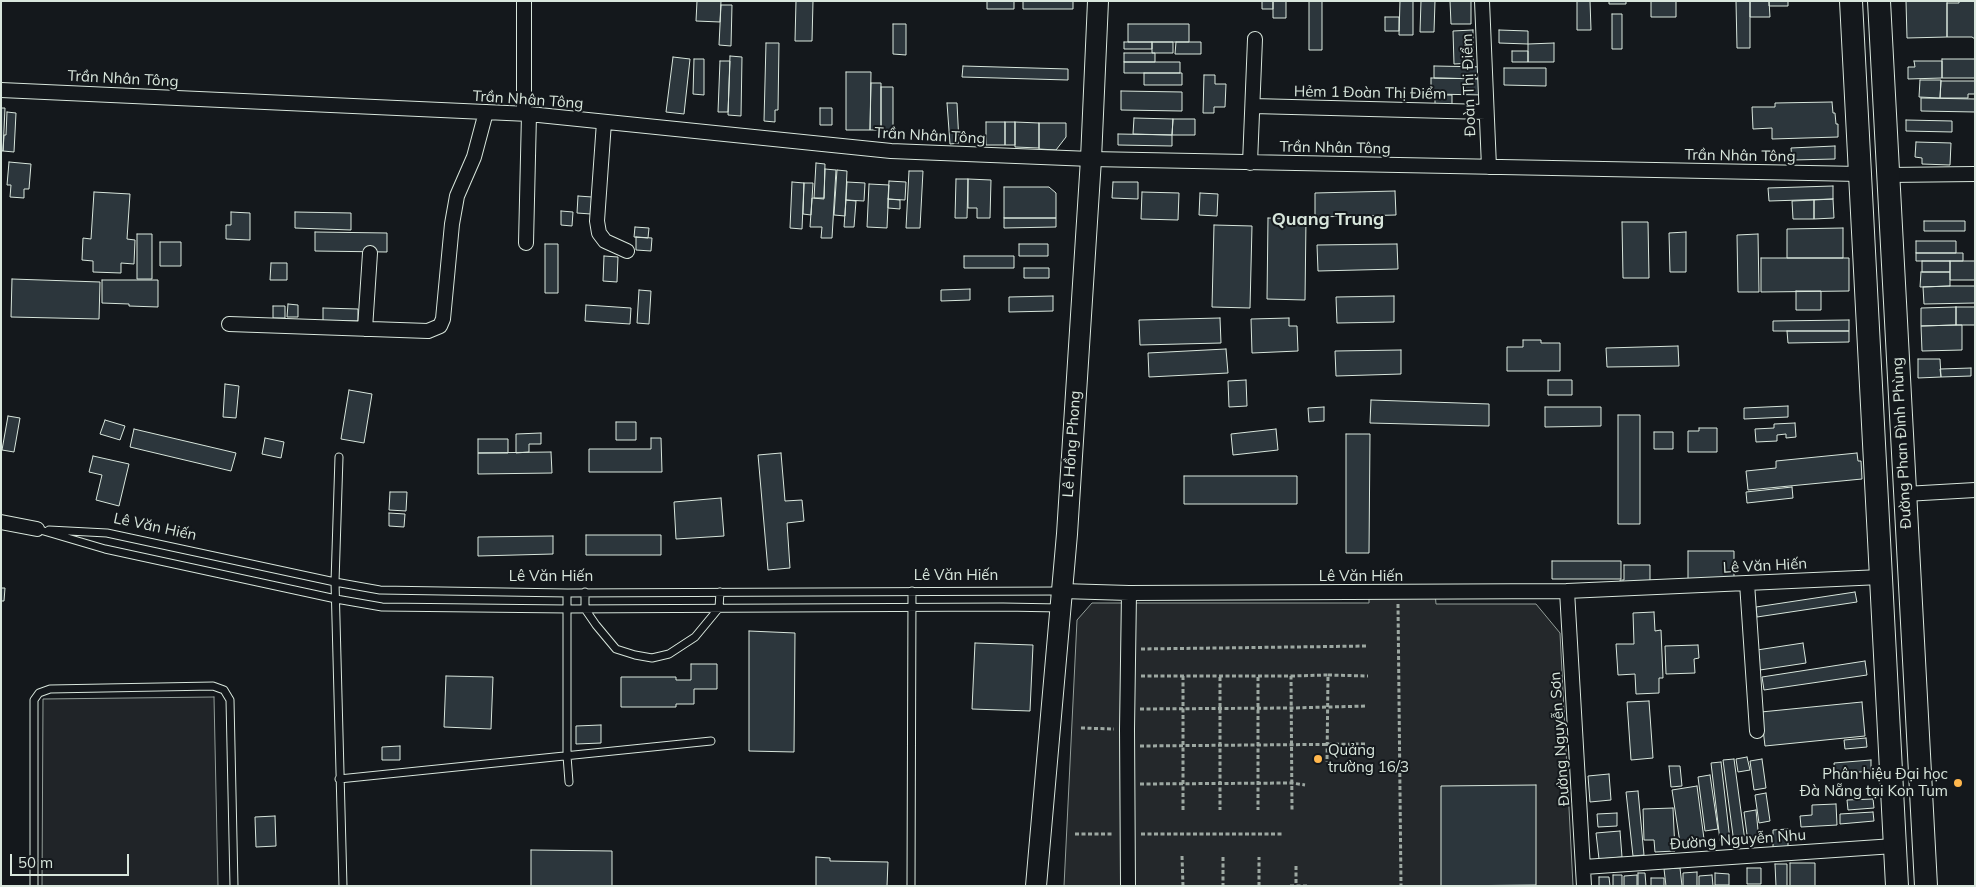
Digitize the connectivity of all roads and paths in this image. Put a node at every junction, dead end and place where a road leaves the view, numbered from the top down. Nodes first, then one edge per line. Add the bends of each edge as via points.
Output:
1 (524, 1) edge
2 (1098, 1) edge
3 (1482, 1) edge
4 (1851, 1) edge
5 (1879, 1) edge
6 (1255, 38) dead end
7 (1, 90) edge
8 (1252, 106) junction
9 (486, 112) junction
10 (1486, 112) junction
11 (526, 114) junction
12 (604, 122) junction
13 (1091, 159) junction
14 (1250, 163) junction
15 (1489, 167) junction
16 (1860, 174) junction
17 (1975, 174) edge
18 (1888, 175) junction
19 (526, 243) dead end
20 (627, 251) dead end
21 (370, 252) dead end
22 (228, 324) dead end
23 (366, 329) junction
24 (340, 457) dead end
25 (1975, 490) edge
26 (1905, 494) junction
27 (1, 522) edge
28 (37, 529) junction
29 (1881, 577) junction
30 (335, 582) junction
31 (1747, 583) junction
32 (912, 591) junction
33 (1567, 591) junction
34 (584, 592) junction
35 (720, 592) junction
36 (1398, 592) junction
37 (567, 593) junction
38 (1129, 593) junction
39 (336, 600) junction
40 (1062, 600) junction
41 (912, 607) junction
42 (720, 608) junction
43 (567, 609) junction
44 (585, 609) junction
45 (1368, 646) dead end
46 (1128, 649) junction
47 (1328, 675) junction
48 (1128, 676) junction
49 (1183, 676) junction
50 (1291, 676) junction
51 (1368, 676) dead end
52 (1220, 677) junction
53 (1258, 677) junction
54 (1367, 706) dead end
55 (1328, 707) junction
56 (1258, 708) junction
57 (1292, 708) junction
58 (1127, 709) junction
59 (1183, 709) junction
60 (1220, 709) junction
61 (1081, 728) dead end
62 (1127, 729) junction
63 (1757, 731) dead end
64 (711, 741) dead end
65 (1367, 744) dead end
66 (1292, 745) junction
67 (1327, 745) junction
68 (1127, 746) junction
69 (1183, 746) junction
70 (1220, 746) junction
71 (1258, 746) junction
72 (567, 756) junction
73 (1328, 762) dead end
74 (340, 780) junction
75 (569, 782) dead end
76 (1183, 783) junction
77 (1220, 783) junction
78 (1258, 783) junction
79 (1292, 783) junction
80 (1127, 784) junction
81 (1304, 785) dead end
82 (1183, 810) dead end
83 (1220, 810) dead end
84 (1258, 810) dead end
85 (1292, 810) dead end
86 (1075, 834) dead end
87 (1128, 834) junction
88 (1284, 834) dead end
89 (1894, 846) junction
90 (1182, 856) dead end
91 (1223, 857) dead end
92 (1259, 857) dead end
93 (1296, 866) dead end
94 (1584, 867) junction
95 (34, 886) edge
96 (234, 886) edge
97 (343, 886) edge
98 (911, 886) edge
99 (1036, 886) edge
100 (1128, 886) edge
101 (1183, 886) edge
102 (1223, 886) edge
103 (1259, 886) edge
104 (1290, 886) edge
105 (1296, 886) edge
106 (1308, 886) edge
107 (1402, 886) edge
108 (1584, 886) edge
109 (1897, 886) edge
110 (1926, 886) edge

1 - 11 street
2 - 13 street, Lê Hồng Phong
3 - 10 street, Đoàn Thị Điểm
4 - 16 main road, Đường Phan Đình Phùng
5 - 18 main road, Đường Phan Đình Phùng
6 - 8 street
7 - 9 street, Trần Nhân Tông
8 - 10 street, Hẻm 1 Đoàn Thị Điểm
8 - 14 street
9 - 11 street, Trần Nhân Tông
9 - 23 street via 474,157 457,196 440,326 428,331
10 - 15 street, Đoàn Thị Điểm
11 - 12 street, Trần Nhân Tông
11 - 19 street
12 - 13 street, Trần Nhân Tông via 855,149
12 - 20 street via 597,221 599,233
13 - 14 street, Trần Nhân Tông
13 - 40 street, Lê Hồng Phong
14 - 15 street, Trần Nhân Tông
15 - 16 street, Trần Nhân Tông
16 - 29 main road, Đường Phan Đình Phùng
17 - 18 street
18 - 26 main road, Đường Phan Đình Phùng
21 - 23 street
22 - 23 street
24 - 30 lane
25 - 26 street
26 - 110 main road, Đường Phan Đình Phùng
27 - 28 street, Lê Văn Hiến
28 - 30 lane, Lê Văn Hiến via 107,533
28 - 39 lane, Lê Văn Hiến via 105,550
29 - 31 street, Lê Văn Hiến
29 - 89 main road, Đường Phan Đình Phùng
30 - 37 lane, Lê Văn Hiến via 380,590
30 - 39 lane
31 - 33 street, Lê Văn Hiến
31 - 63 street
32 - 35 lane, Lê Văn Hiến
32 - 40 lane, Lê Văn Hiến
32 - 41 lane
33 - 36 street, Lê Văn Hiến
33 - 94 street, Đường Nguyễn Sơn
34 - 35 lane, Lê Văn Hiến
34 - 37 lane, Lê Văn Hiến
34 - 44 lane
35 - 42 lane
36 - 38 street, Lê Văn Hiến
36 - 107 path
37 - 43 lane
38 - 40 street, Lê Văn Hiến
38 - 46 street
39 - 43 lane, Lê Văn Hiến via 382,607
39 - 74 lane
40 - 41 lane, Lê Văn Hiến
40 - 99 street, Lê Hồng Phong
41 - 42 lane, Lê Văn Hiến
41 - 98 lane
42 - 44 lane, Lê Văn Hiến
42 - 44 lane via 696,637 669,654 652,658 616,649
43 - 44 lane, Lê Văn Hiến
43 - 72 lane
45 - 46 path
46 - 48 street
47 - 50 path
47 - 51 path
47 - 55 path
48 - 49 path
48 - 58 street
49 - 52 path
49 - 59 path
50 - 53 path
50 - 57 path
52 - 53 path
52 - 60 path
53 - 56 path
54 - 55 path
55 - 57 path
55 - 67 path
56 - 57 path
56 - 60 path
56 - 71 path
57 - 66 path
58 - 59 path
58 - 62 street
59 - 60 path
59 - 69 path
60 - 70 path
61 - 62 path
62 - 68 street
64 - 72 lane
65 - 67 path
66 - 67 path
66 - 71 path
66 - 79 path
67 - 73 path
68 - 69 path
68 - 80 street
69 - 70 path
69 - 76 path
70 - 71 path
70 - 77 path
71 - 78 path
72 - 74 lane
72 - 75 lane
74 - 97 lane
76 - 77 path
76 - 80 path
76 - 82 path
77 - 78 path
77 - 83 path
78 - 79 path
78 - 84 path
79 - 81 path
79 - 85 path
80 - 87 street
86 - 87 path
87 - 88 path
87 - 100 street
89 - 94 street, Đường Nguyễn Nhu
89 - 109 main road, Đường Phan Đình Phùng
90 - 101 path
91 - 102 path
92 - 103 path
93 - 105 path
94 - 108 street, Đường Nguyễn Sơn
95 - 96 lane via 34,700 39,693 50,689 213,686 224,690 230,700
104 - 105 path
105 - 106 path

